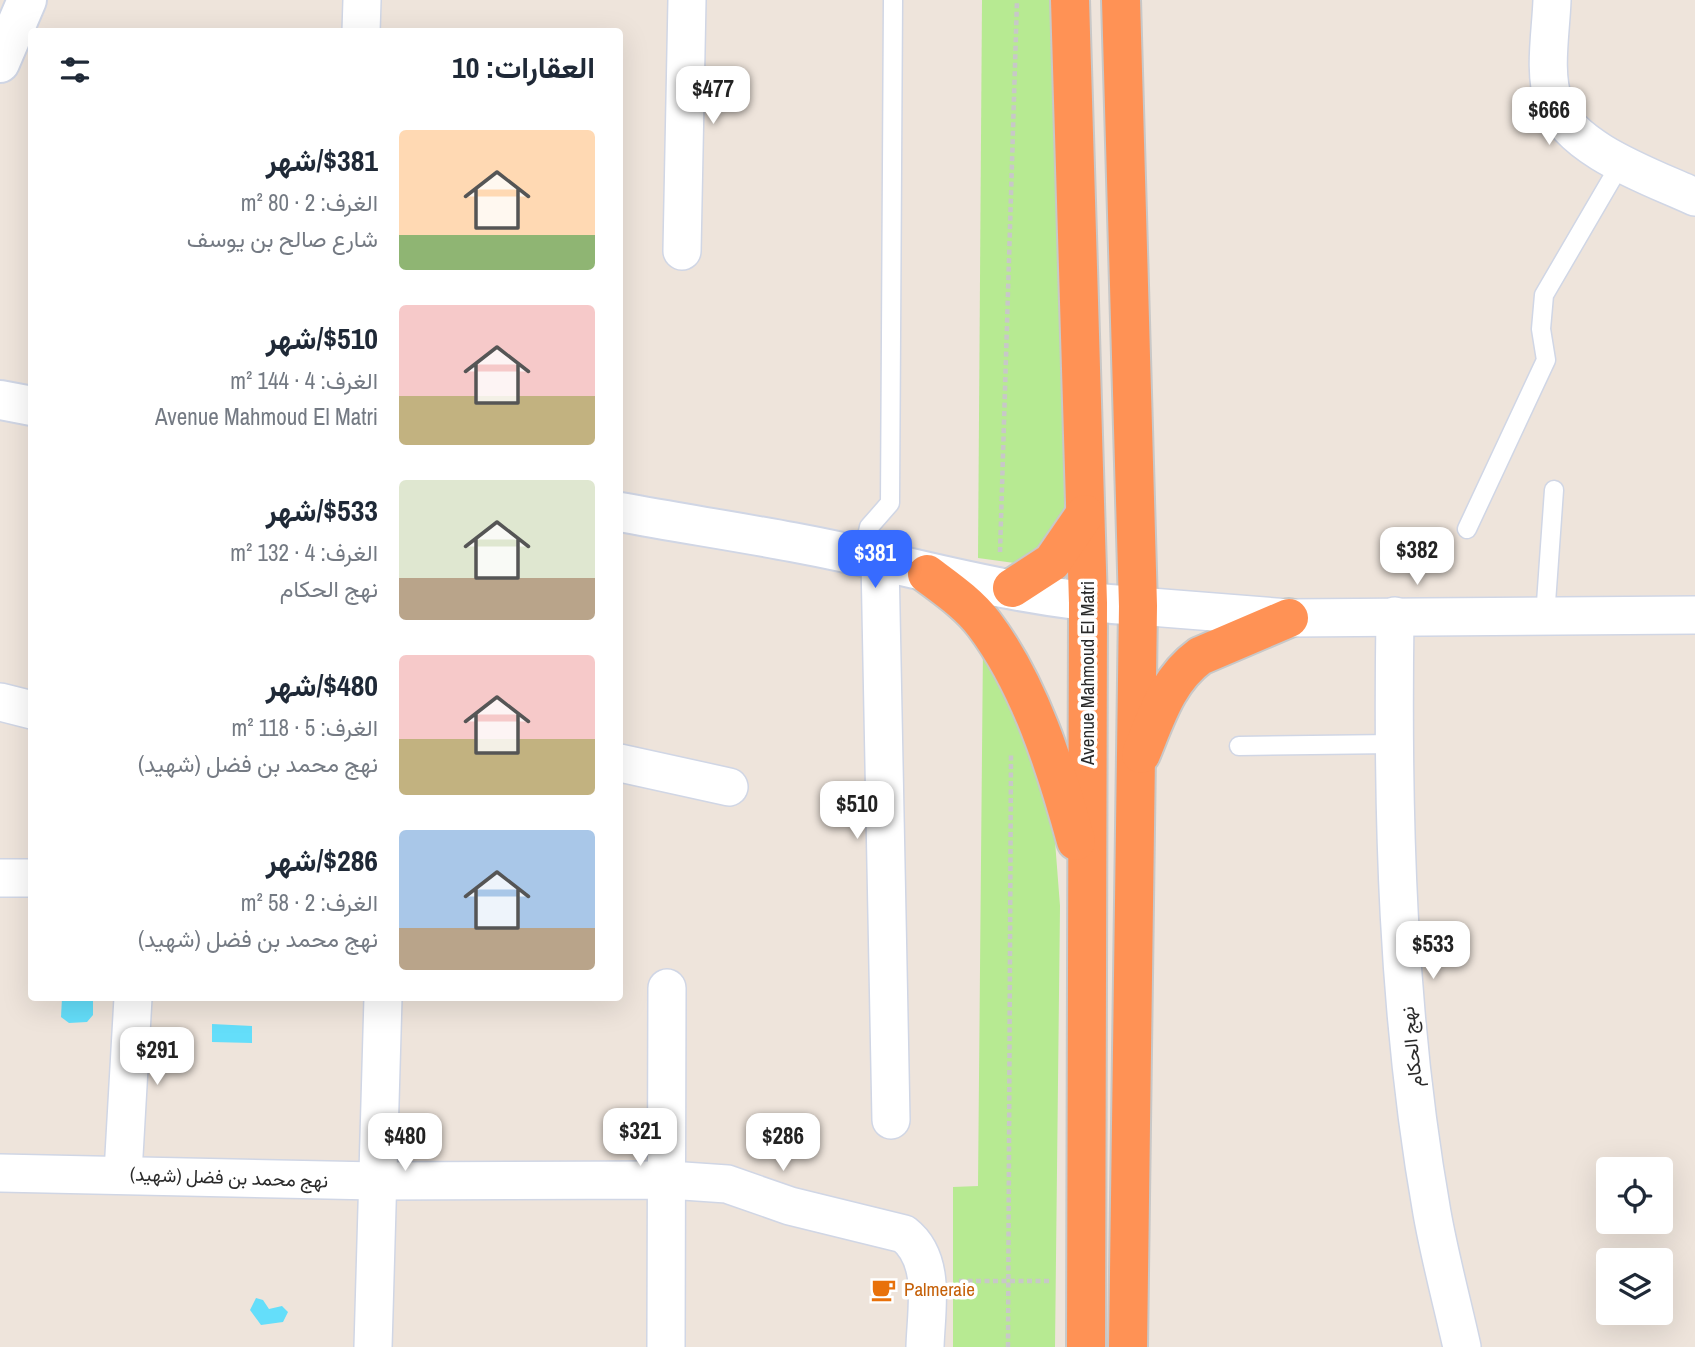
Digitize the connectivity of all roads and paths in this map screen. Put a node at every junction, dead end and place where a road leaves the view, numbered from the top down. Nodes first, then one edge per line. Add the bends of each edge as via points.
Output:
1 (27, 0) edge
2 (362, 0) edge
3 (687, 0) edge
4 (893, 0) edge
5 (1070, 0) edge
6 (1121, 0) edge
7 (1552, 0) edge
8 (361, 28) edge
9 (0, 63) edge
10 (1620, 163) junction
11 (1695, 197) edge
12 (682, 251) dead end
13 (0, 400) edge
14 (28, 405) edge
15 (1554, 490) dead end
16 (623, 513) edge
17 (1084, 514) junction
18 (1467, 529) dead end
19 (871, 559) junction
20 (927, 574) junction
21 (1012, 589) junction
22 (1088, 603) junction
23 (1138, 606) junction
24 (1695, 615) edge
25 (1395, 616) junction
26 (1545, 617) junction
27 (1289, 618) junction
28 (0, 702) edge
29 (28, 709) edge
30 (1394, 744) junction
31 (1239, 746) dead end
32 (623, 764) edge
33 (1134, 772) junction
34 (729, 787) dead end
35 (0, 878) edge
36 (28, 878) edge
37 (1087, 884) junction
38 (667, 988) dead end
39 (133, 1001) edge
40 (383, 1001) edge
41 (891, 1120) dead end
42 (0, 1173) edge
43 (123, 1173) junction
44 (669, 1180) junction
45 (376, 1181) junction
46 (926, 1281) junction
47 (1086, 1281) junction
48 (373, 1347) edge
49 (666, 1347) edge
50 (925, 1347) edge
51 (1086, 1347) edge
52 (1129, 1347) edge
53 (1462, 1347) edge

1 - 9 street
2 - 8 street
3 - 12 street
4 - 19 lane via 890,503 869,527
5 - 17 highway, Avenue Mahmoud El Matri
6 - 23 highway
7 - 10 street via 1549,83 1554,103 1583,139
10 - 11 street
10 - 18 lane via 1544,295 1541,329 1546,360
13 - 14 street
15 - 26 lane
16 - 19 street
17 - 21 highway via 1052,562
17 - 22 highway, Avenue Mahmoud El Matri
19 - 20 street
19 - 41 street
20 - 21 street
20 - 37 highway via 982,622 1004,654 1051,761
21 - 22 street
22 - 23 street
22 - 37 highway, Avenue Mahmoud El Matri
23 - 27 street
23 - 33 highway
24 - 26 street
25 - 26 street
25 - 27 street
25 - 30 street, نهج الحكام
27 - 33 highway via 1187,666 1173,682
28 - 29 street
30 - 31 lane
30 - 53 street, نهج الحكام via 1402,963 1414,1085 1432,1213
32 - 34 street
33 - 52 highway
35 - 36 street
37 - 47 highway, Avenue Mahmoud El Matri
38 - 44 street
39 - 43 street
40 - 45 street
42 - 43 street, نهج محمد بن فضل (شهيد)
43 - 45 street, نهج محمد بن فضل (شهيد)
44 - 45 street, نهج محمد بن فضل (شهيد)
44 - 46 street, نهج محمد بن فضل (شهيد) via 727,1184 790,1206 904,1234 916,1244 925,1263
44 - 49 street
45 - 48 street
46 - 47 path
46 - 50 street, نهج محمد بن فضل (شهيد)
47 - 51 highway, Avenue Mahmoud El Matri

